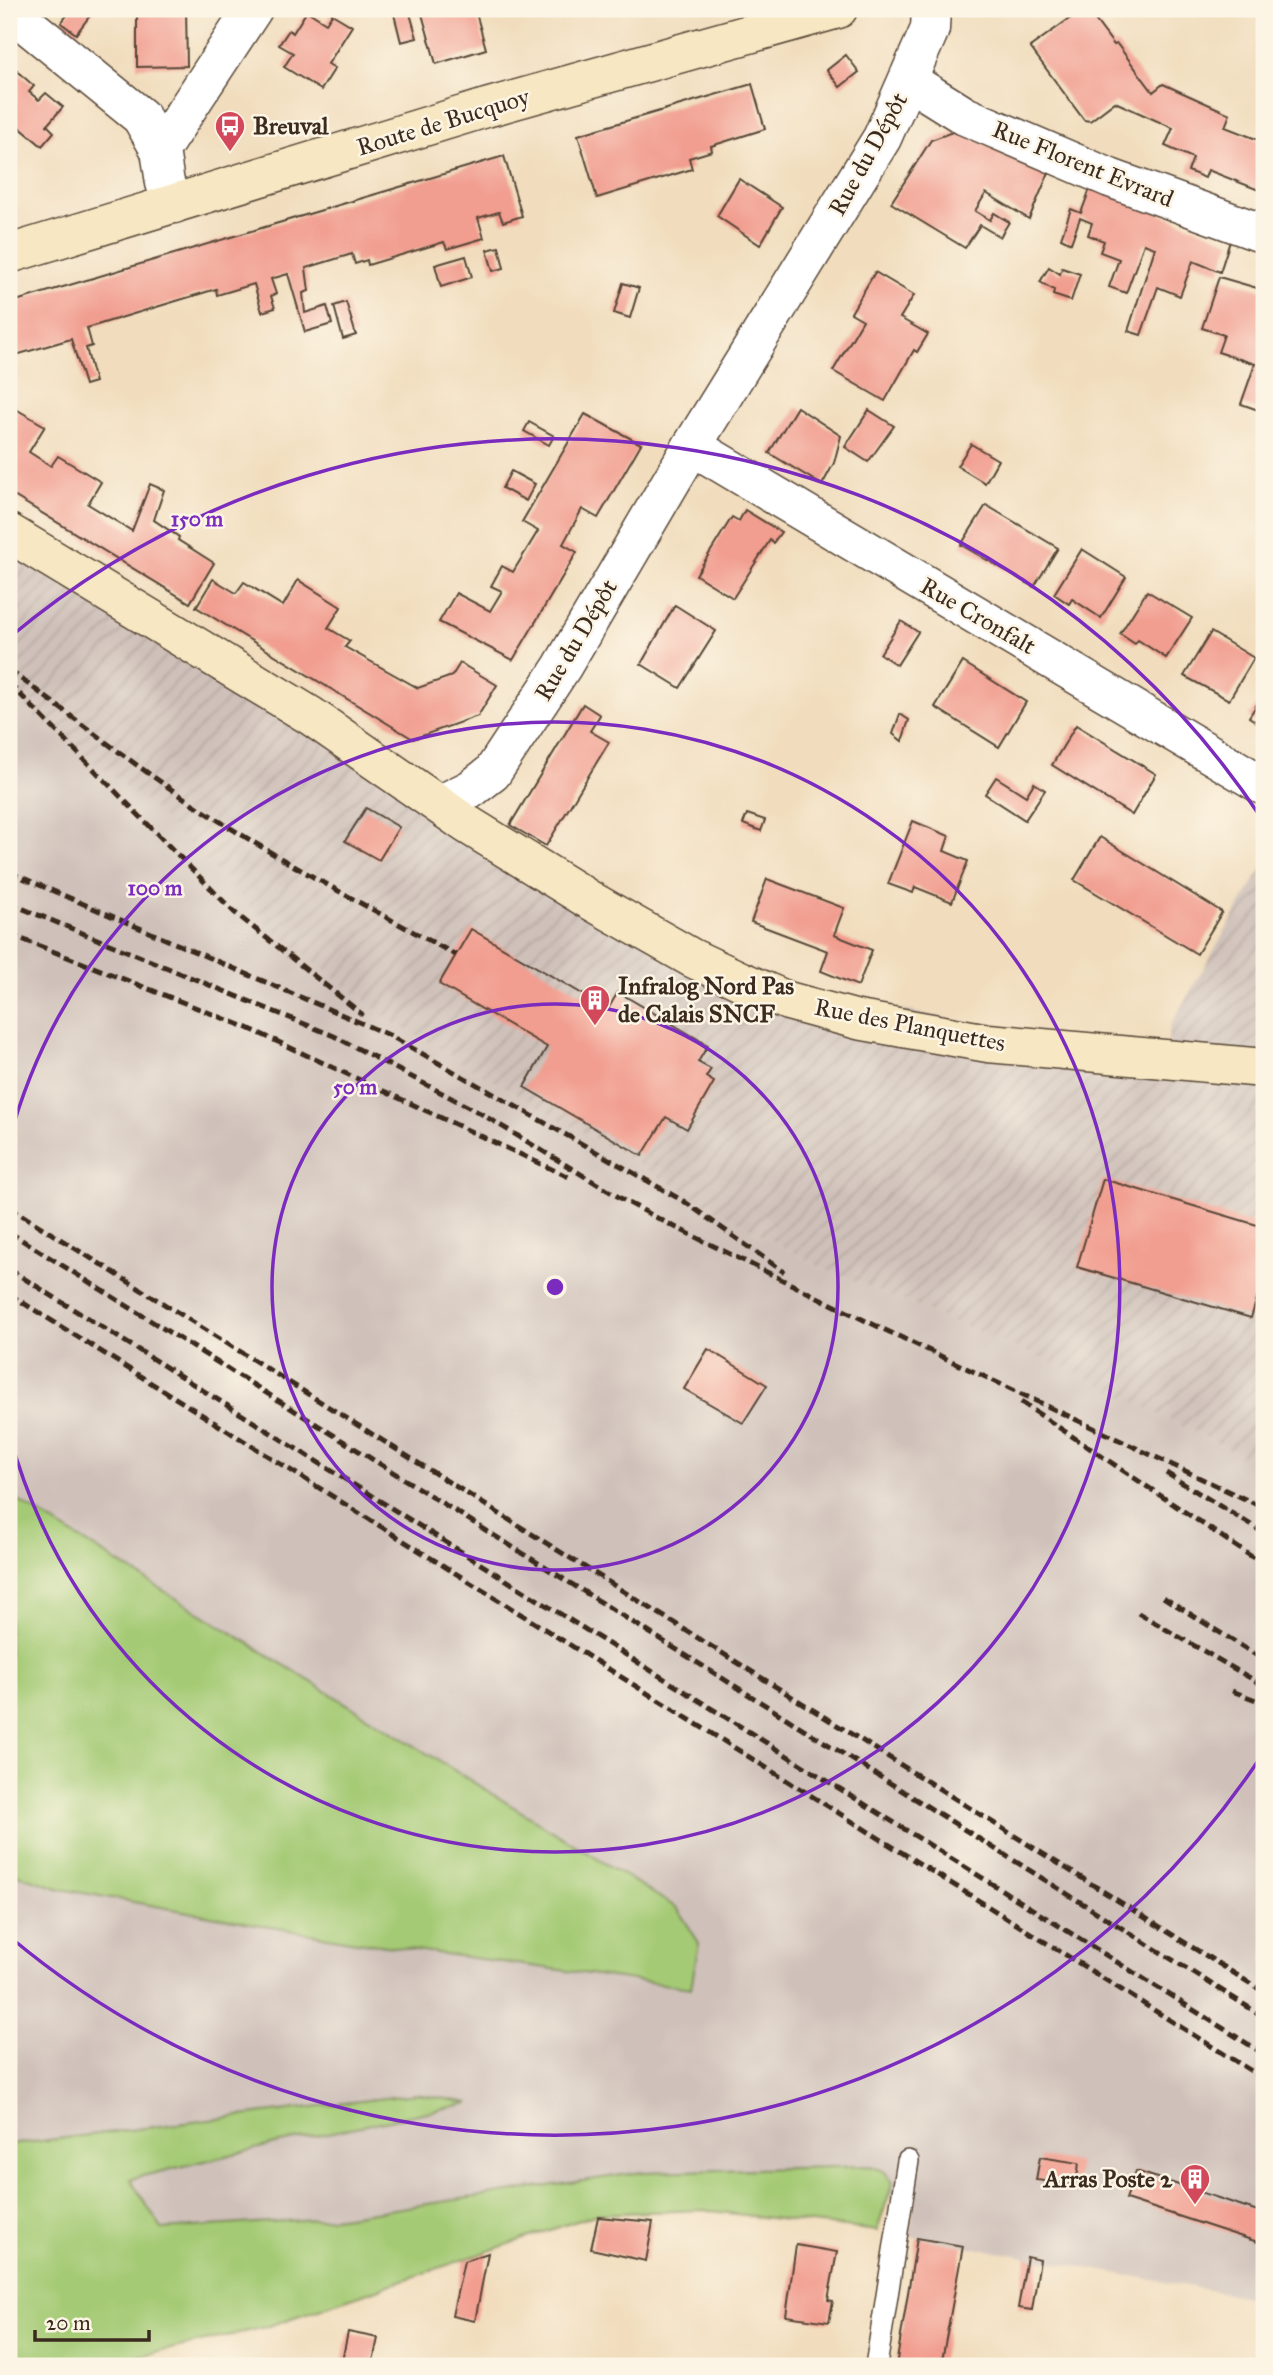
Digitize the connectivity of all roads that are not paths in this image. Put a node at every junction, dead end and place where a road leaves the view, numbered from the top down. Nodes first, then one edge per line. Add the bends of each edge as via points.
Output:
1 (253, 9) edge
2 (838, 9) edge
3 (931, 9) edge
4 (9, 10) edge
5 (909, 81) junction
6 (160, 150) junction
7 (174, 204) junction
8 (1264, 234) edge
9 (9, 254) edge
10 (692, 446) junction
11 (9, 533) edge
12 (1264, 786) edge
13 (440, 804) junction
14 (1264, 1068) edge
15 (908, 2161) dead end
16 (876, 2366) edge

1 - 6 street
2 - 7 street, Route de Bucquoy via 486,108
3 - 5 street, Rue du Dépôt via 930,29
4 - 6 street via 141,117
5 - 8 street, Rue Florent Evrard via 965,116 1110,178
5 - 10 street, Rue du Dépôt via 881,138
6 - 7 street
7 - 9 street, Route de Bucquoy
10 - 12 street, Rue Cronfalt
10 - 13 street, Rue du Dépôt via 562,667 492,774
11 - 13 street via 311,716
13 - 14 street, Rue des Planquettes via 692,958 788,1001 858,1020 988,1043
15 - 16 lane

